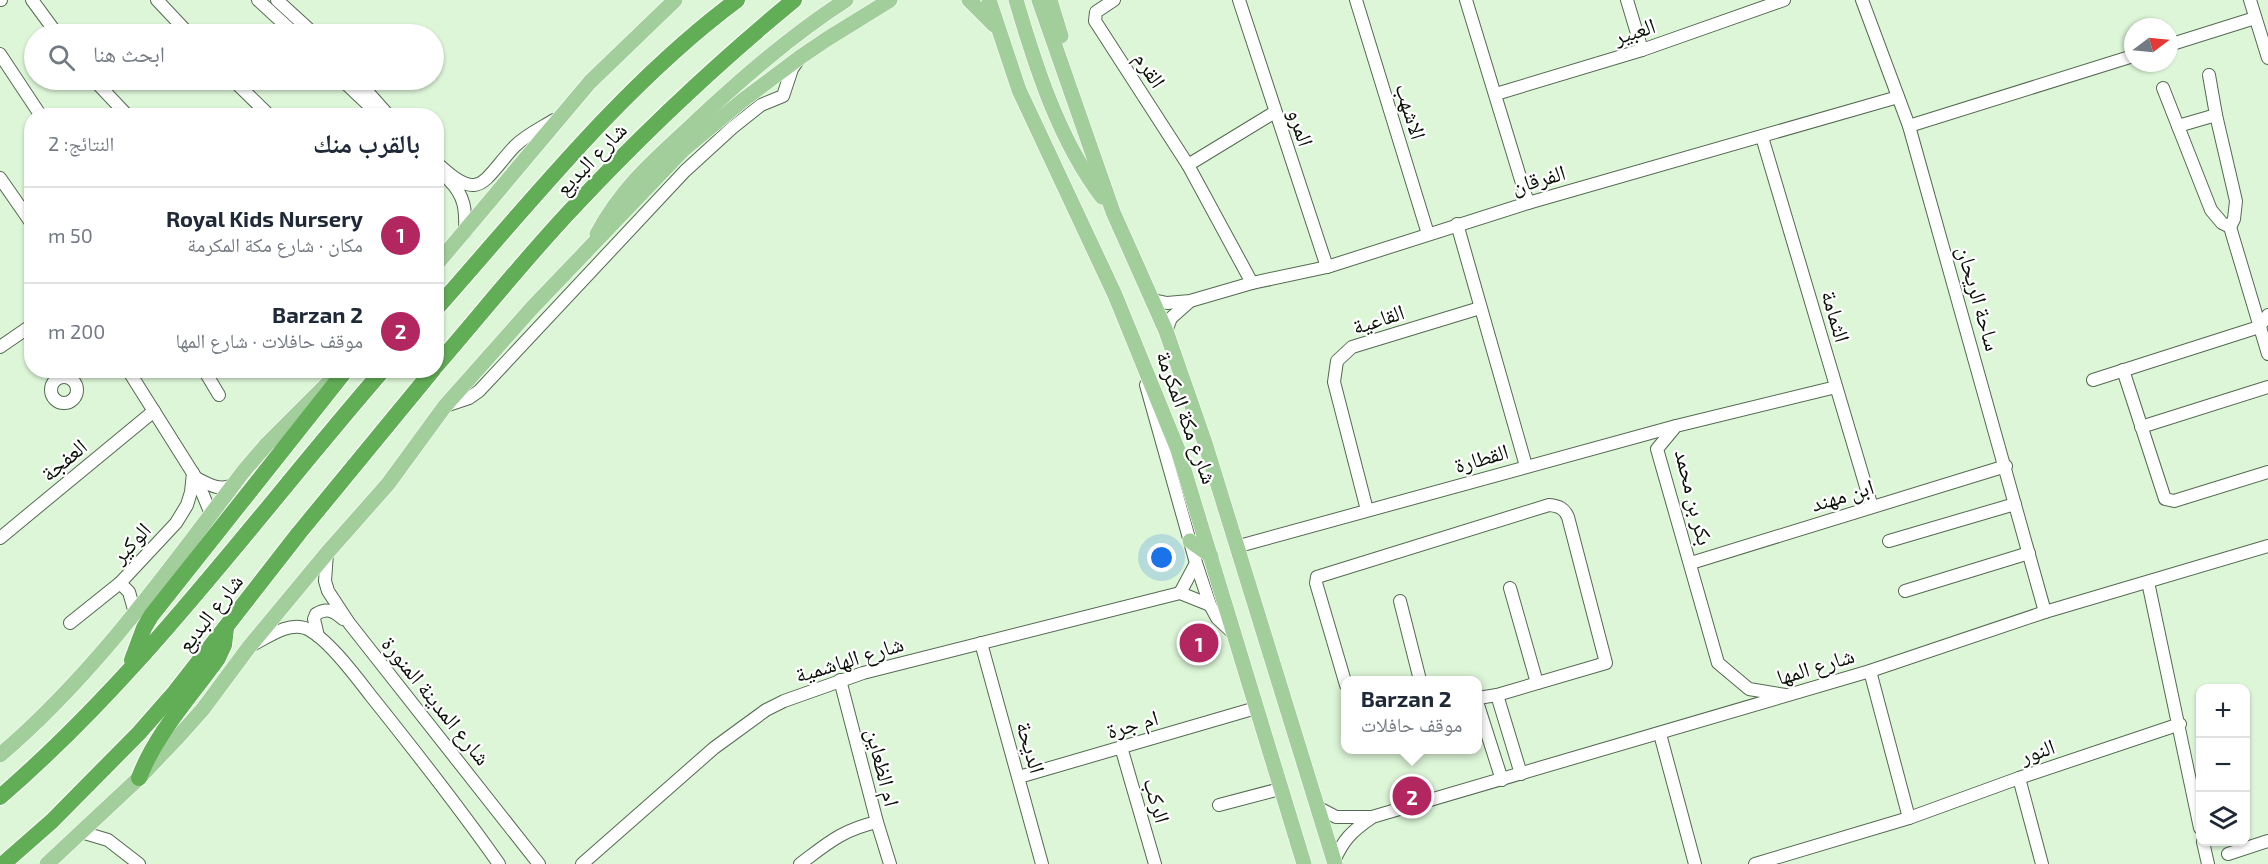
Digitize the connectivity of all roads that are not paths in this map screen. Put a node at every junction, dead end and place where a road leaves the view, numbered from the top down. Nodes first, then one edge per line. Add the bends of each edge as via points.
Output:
1 (32, 0) edge
2 (157, 0) edge
3 (258, 0) edge
4 (277, 0) edge
5 (675, 0) edge
6 (737, 0) edge
7 (794, 0) edge
8 (846, 0) edge
9 (890, 0) edge
10 (897, 0) edge
11 (969, 0) edge
12 (989, 0) edge
13 (1016, 0) edge
14 (1039, 0) edge
15 (1050, 0) edge
16 (1114, 0) edge
17 (1239, 0) edge
18 (1356, 0) edge
19 (1466, 0) edge
20 (1628, 0) edge
21 (1784, 0) edge
22 (1862, 0) edge
23 (2250, 0) edge
24 (876, 8) junction
25 (2255, 18) junction
26 (50, 24) edge
27 (180, 24) edge
28 (284, 24) edge
29 (303, 24) edge
30 (998, 30) junction
31 (2178, 42) edge
32 (1642, 50) junction
33 (0, 54) edge
34 (799, 58) junction
35 (2268, 58) edge
36 (2124, 59) edge
37 (2209, 75) dead end
38 (1069, 88) junction
39 (2163, 88) dead end
40 (103, 90) edge
41 (243, 90) edge
42 (353, 90) edge
43 (366, 90) edge
44 (1496, 94) junction
45 (1898, 98) junction
46 (36, 108) edge
47 (120, 108) edge
48 (262, 108) edge
49 (372, 108) edge
50 (382, 108) edge
51 (1275, 112) junction
52 (563, 115) junction
53 (2216, 115) junction
54 (1908, 126) junction
55 (2178, 126) junction
56 (1762, 137) junction
57 (1188, 165) junction
58 (444, 169) edge
59 (444, 176) edge
60 (0, 178) edge
61 (1528, 203) junction
62 (24, 212) edge
63 (1113, 212) junction
64 (1457, 224) junction
65 (2230, 226) junction
66 (465, 232) junction
67 (1428, 234) junction
68 (587, 252) junction
69 (444, 256) edge
70 (1327, 267) junction
71 (1252, 283) junction
72 (444, 300) edge
73 (1153, 300) junction
74 (1190, 301) junction
75 (1480, 308) junction
76 (2268, 315) edge
77 (24, 330) edge
78 (2264, 330) edge
79 (1166, 331) junction
80 (0, 347) edge
81 (2268, 354) edge
82 (444, 357) edge
83 (1142, 358) junction
84 (2123, 370) junction
85 (133, 378) edge
86 (209, 378) edge
87 (333, 378) edge
88 (340, 378) edge
89 (376, 378) edge
90 (426, 378) edge
91 (2093, 380) dead end
92 (1836, 387) junction
93 (2268, 387) edge
94 (219, 395) dead end
95 (445, 406) junction
96 (154, 411) junction
97 (1676, 426) junction
98 (2141, 427) junction
99 (1526, 466) junction
100 (2006, 466) junction
101 (2268, 472) edge
102 (195, 476) junction
103 (233, 485) junction
104 (2015, 504) junction
105 (1872, 507) junction
106 (1367, 510) junction
107 (211, 514) junction
108 (0, 538) edge
109 (1190, 541) junction
110 (1889, 541) dead end
111 (1239, 546) junction
112 (2268, 546) edge
113 (327, 553) junction
114 (2029, 553) junction
115 (1211, 556) junction
116 (1196, 563) junction
117 (1691, 563) junction
118 (2148, 582) junction
119 (125, 587) junction
120 (1510, 588) dead end
121 (1905, 591) dead end
122 (1180, 593) junction
123 (150, 594) junction
124 (1400, 602) dead end
125 (1210, 605) junction
126 (2045, 612) junction
127 (135, 613) junction
128 (70, 623) dead end
129 (349, 623) junction
130 (226, 627) junction
131 (1233, 633) junction
132 (318, 636) junction
133 (981, 643) junction
134 (249, 647) junction
135 (131, 666) junction
136 (1869, 671) junction
137 (1343, 676) edge
138 (1419, 676) edge
139 (840, 680) junction
140 (1537, 683) junction
141 (1497, 695) junction
142 (1789, 695) junction
143 (1482, 697) edge
144 (1256, 708) junction
145 (1482, 718) edge
146 (2180, 724) junction
147 (1660, 734) junction
148 (1121, 747) junction
149 (0, 755) edge
150 (1521, 774) junction
151 (1019, 777) junction
152 (140, 778) junction
153 (2019, 778) junction
154 (1502, 780) junction
155 (1280, 789) junction
156 (0, 797) edge
157 (1219, 805) dead end
158 (2196, 807) edge
159 (1318, 808) junction
160 (1372, 818) junction
161 (1909, 818) junction
162 (877, 822) junction
163 (81, 832) junction
164 (2268, 841) edge
165 (2204, 846) edge
166 (489, 850) junction
167 (2228, 854) dead end
168 (1788, 859) edge
169 (537, 860) edge
170 (1334, 862) edge
171 (803, 863) edge
172 (3, 864) edge
173 (47, 864) edge
174 (139, 864) edge
175 (485, 864) edge
176 (499, 864) edge
177 (546, 864) edge
178 (582, 864) edge
179 (890, 864) edge
180 (1042, 864) edge
181 (1155, 864) edge
182 (1304, 864) edge
183 (1695, 864) edge
184 (1755, 864) edge
185 (2042, 864) edge
186 (2208, 864) edge

1 - 26 street
2 - 27 street
3 - 28 street
4 - 29 street
5 - 52 main road, شارع البديع via 612,58
6 - 72 highway, شارع البديع via 623,102
7 - 82 highway, شارع البديع via 655,123 570,212
8 - 68 main road via 718,101 632,181
9 - 24 main road
10 - 24 main road
11 - 30 main road
12 - 30 main road, شارع مكة المكرمة
13 - 63 main road via 1047,94 1086,176
14 - 38 main road, شارع مكة المكرمة
15 - 38 main road via 1070,68
16 - 57 street, القرم via 1098,9 1095,21
17 - 51 street, المرو
18 - 67 street, الاشهب
19 - 44 street
20 - 32 street
21 - 32 street, العبير
22 - 45 street, ساحة الريحان
23 - 25 street
24 - 34 main road
25 - 31 street
25 - 35 street
30 - 83 main road, شارع مكة المكرمة via 1034,125
32 - 44 street, العبير
33 - 46 street
34 - 68 main road via 683,150
34 - 95 street via 783,96 761,105 685,171 479,391
36 - 54 street
37 - 53 street
38 - 63 main road, شارع مكة المكرمة
39 - 55 street
40 - 47 street
41 - 48 street
42 - 49 street
43 - 50 street
44 - 61 street
45 - 54 street, ساحة الريحان
45 - 56 street, الفرقان
51 - 57 street
51 - 70 street, المرو
52 - 58 street via 521,141 489,178 478,184 459,182
52 - 66 main road, شارع البديع
53 - 55 street
53 - 65 street via 2236,201
54 - 100 street, ساحة الريحان
55 - 65 street via 2211,210
56 - 61 street, الفرقان
56 - 92 street, الثمامة
57 - 71 street, القرم
59 - 66 street via 463,198
60 - 62 street
61 - 64 street, الفرقان
63 - 73 main road, شارع مكة المكرمة
64 - 67 street, الفرقان
64 - 75 street, القطارة
65 - 78 street
66 - 69 main road, شارع البديع
67 - 70 street, الفرقان
68 - 95 main road
70 - 71 street, الفرقان
71 - 74 street, الفرقان
73 - 74 street, الفرقان
73 - 79 main road, شارع مكة المكرمة
74 - 79 street via 1172,318
75 - 99 street, القطارة
75 - 106 street, القاعية via 1352,347 1337,361 1334,382
76 - 78 street
77 - 80 street
78 - 81 street
78 - 84 street
79 - 111 main road, شارع مكة المكرمة
83 - 109 street via 1153,415
83 - 115 main road, شارع مكة المكرمة via 1183,464
84 - 91 street
84 - 98 street
85 - 96 street
86 - 94 street
87 - 103 main road via 267,444
88 - 135 highway via 151,616
89 - 135 highway, شارع البديع via 210,578
90 - 130 highway, شارع البديع
92 - 97 street, بكر بن محمد
92 - 105 street, الثمامة
93 - 98 street
95 - 113 main road via 388,484
96 - 102 street
96 - 108 street, العفجة
97 - 99 street
97 - 117 street, بكر بن محمد via 1657,449
98 - 101 street via 2163,497 2168,501
99 - 106 street, القطارة
100 - 104 street, ساحة الريحان
100 - 105 street, ابن مهند
102 - 103 street via 217,488
102 - 107 street
102 - 119 street, الوكير via 184,513
103 - 107 main road
104 - 110 street
104 - 114 street, ساحة الريحان
105 - 117 street, ابن مهند
106 - 111 street, القطارة
107 - 123 main road
109 - 115 main road
109 - 116 street
111 - 159 main road, شارع مكة المكرمة
112 - 118 street, شارع المها
113 - 129 street, شارع المدينة المنورة via 328,591
113 - 134 main road
114 - 121 street
114 - 126 street, ساحة الريحان
115 - 131 main road, شارع مكة المكرمة
116 - 122 street
116 - 125 street
117 - 142 street, بكر بن محمد via 1718,663 1749,689
118 - 126 street, شارع المها
118 - 146 street
119 - 123 street
119 - 127 street
119 - 128 street, الوكير
120 - 140 street
122 - 125 street
122 - 133 street, شارع الهاشمية
123 - 127 main road
124 - 138 street
125 - 131 street
126 - 136 street, شارع المها
127 - 149 main road via 82,674
129 - 132 street via 338,614 323,610 314,619
129 - 169 street, شارع المدينة المنورة
130 - 152 highway via 218,658 162,735
130 - 172 highway, شارع البديع via 139,733 52,821
131 - 144 main road, شارع مكة المكرمة
132 - 134 street via 304,627 294,627
132 - 166 street via 379,706
133 - 139 street, شارع الهاشمية
133 - 151 street, الديحة
134 - 152 main road via 203,709
135 - 156 highway, شارع البديع via 67,737
136 - 142 street, شارع المها
136 - 161 street
137 - 140 street via 1317,577 1549,505 1559,506 1568,517 1606,663
139 - 162 street, ام الظعاين
139 - 178 street, شارع الهاشمية via 784,700 747,723
140 - 141 street
141 - 143 street
141 - 150 street
142 - 147 street, شارع المها
144 - 148 street, ام جرة
144 - 155 main road, شارع مكة المكرمة
145 - 154 street
146 - 153 street, النور
146 - 158 street
147 - 150 street, شارع المها
147 - 183 street
148 - 151 street, ام جرة
148 - 181 street, الركب
150 - 154 street, شارع المها
151 - 180 street, الديحة
152 - 163 main road
153 - 161 street, النور
153 - 185 street
154 - 160 street, شارع المها
155 - 157 street
155 - 182 main road, شارع مكة المكرمة
159 - 160 street, شارع المها via 1336,817
159 - 170 main road, شارع مكة المكرمة
160 - 170 street, شارع المها via 1343,842
161 - 168 street, النور
162 - 171 street via 832,839
162 - 179 street, ام الظعاين
163 - 173 main road
163 - 174 street via 108,840
164 - 167 street
165 - 186 street
166 - 175 street
166 - 176 street
168 - 184 street, النور
169 - 177 street

